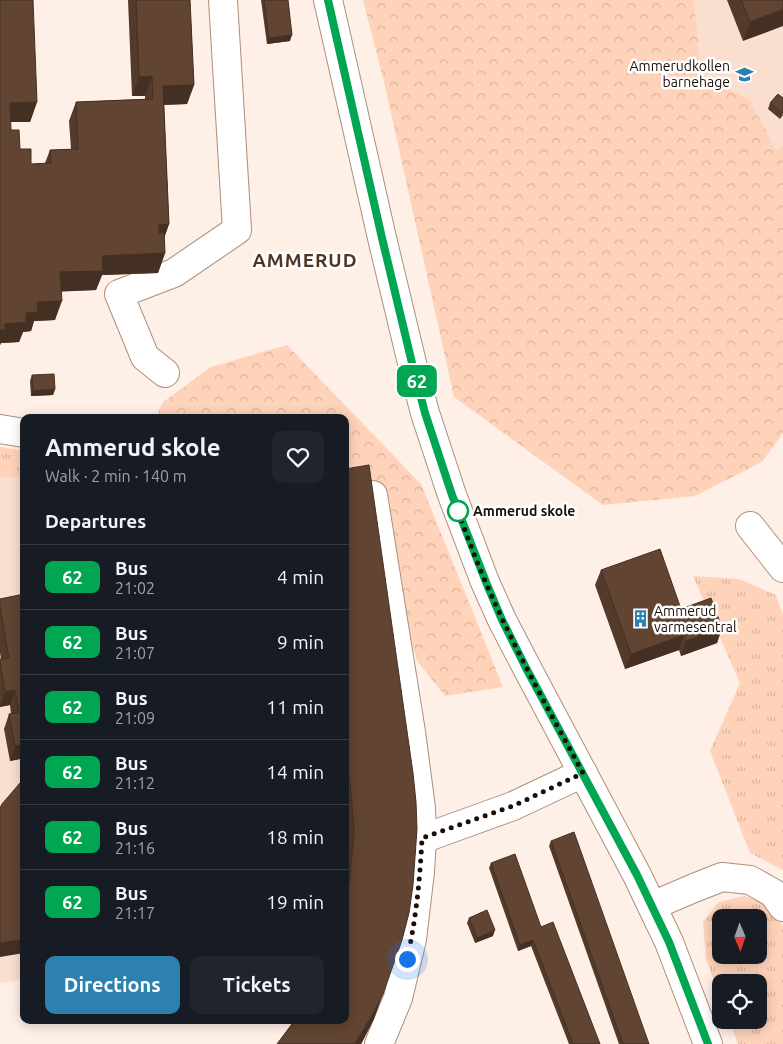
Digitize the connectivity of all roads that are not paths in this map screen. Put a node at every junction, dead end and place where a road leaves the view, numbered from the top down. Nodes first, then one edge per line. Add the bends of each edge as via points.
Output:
1 (223, 0) edge
2 (328, 0) edge
3 (165, 373) dead end
4 (0, 429) edge
5 (20, 432) edge
6 (373, 495) edge
7 (750, 526) dead end
8 (783, 568) edge
9 (583, 773) junction
10 (422, 838) junction
11 (652, 906) junction
12 (783, 907) edge
13 (379, 1044) edge
14 (708, 1044) edge

1 - 3 street via 237,230 174,273 119,294 145,357
2 - 9 street via 394,288 438,455 499,612
4 - 5 street
6 - 10 street via 411,732
7 - 8 street
9 - 10 street via 513,806
9 - 11 street
10 - 13 street via 412,939 398,998
11 - 12 street via 722,877 750,880 773,893
11 - 14 street

